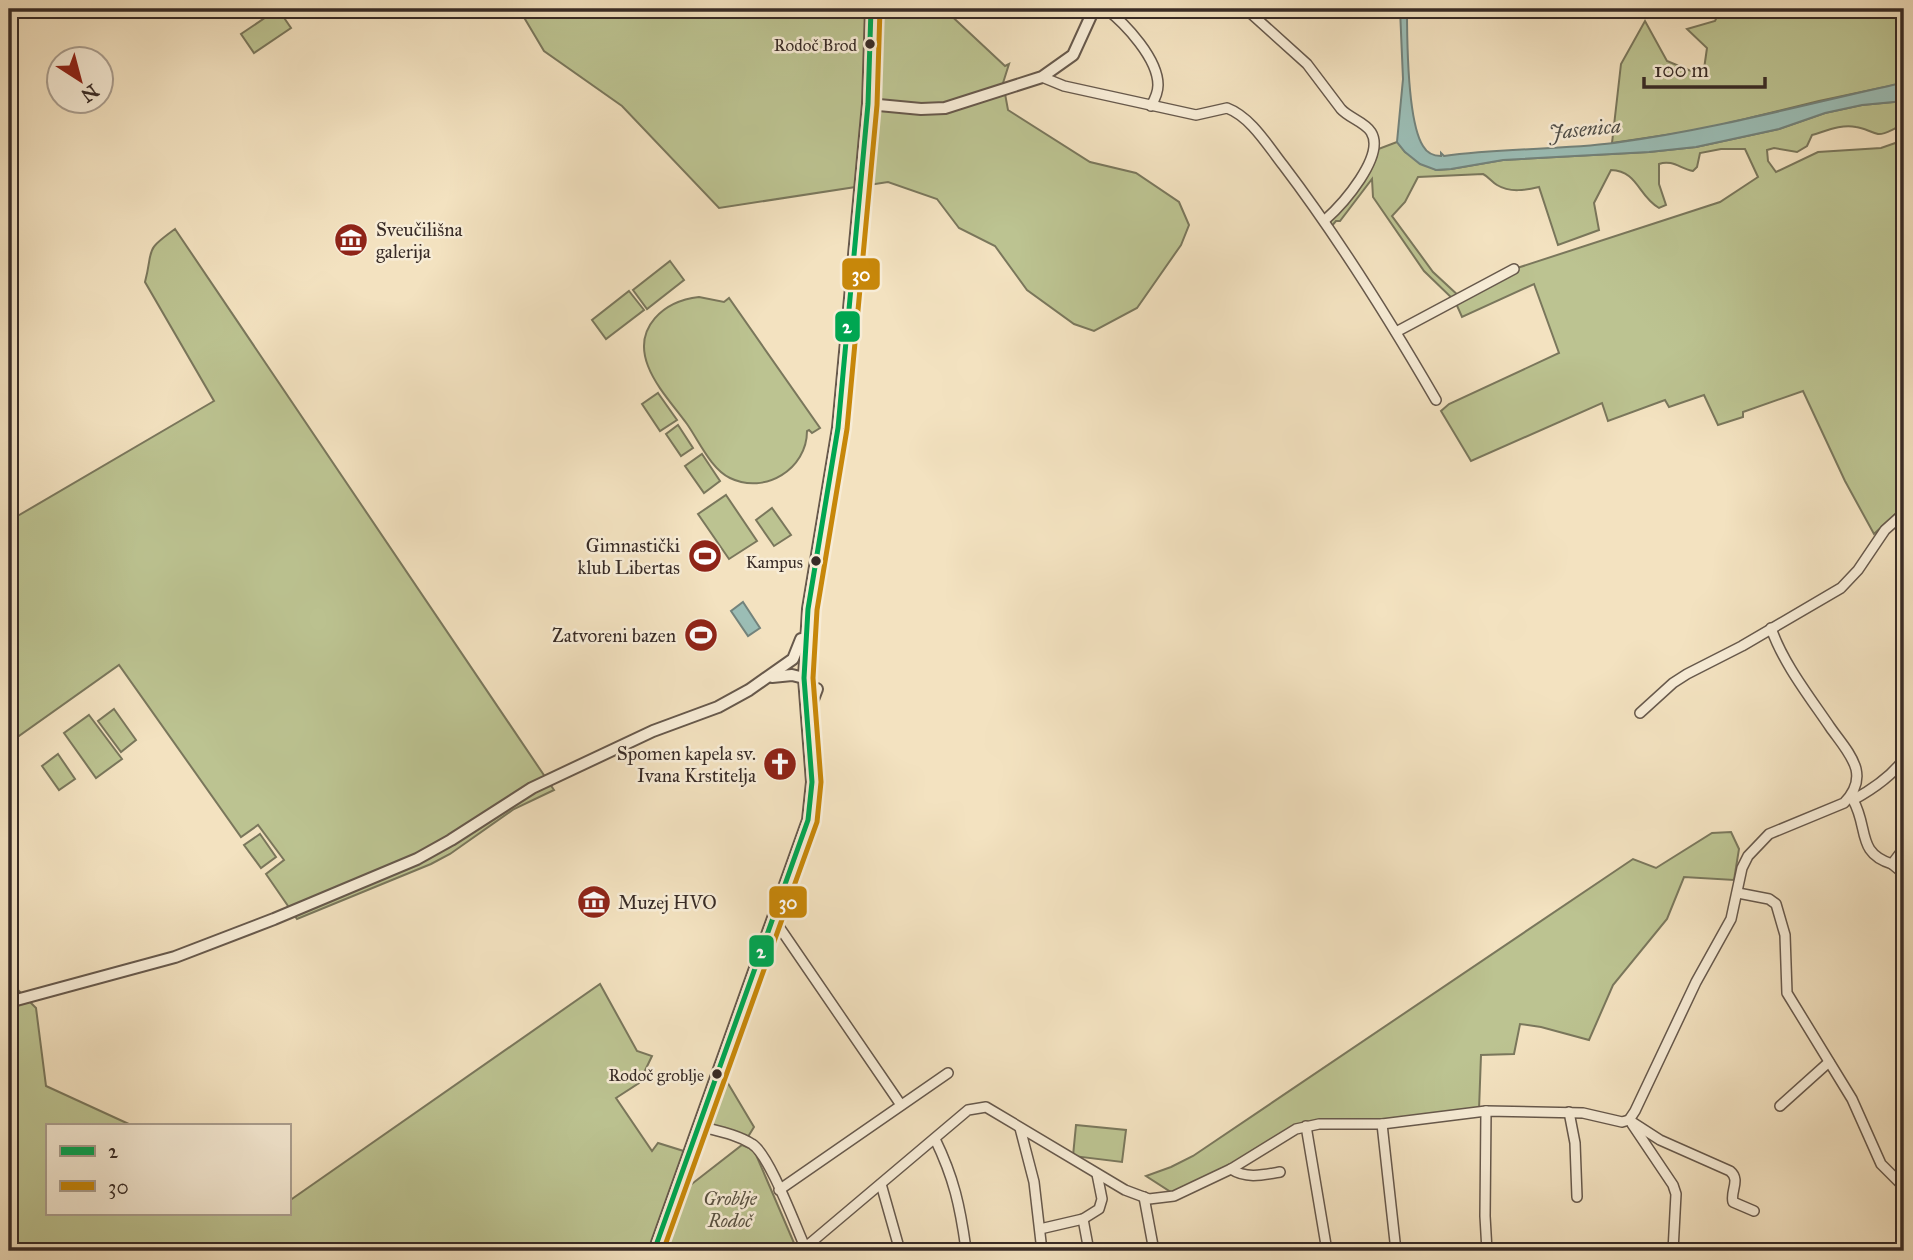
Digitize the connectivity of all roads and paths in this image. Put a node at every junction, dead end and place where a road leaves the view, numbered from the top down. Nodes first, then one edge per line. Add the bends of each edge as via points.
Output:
1 (871, 9) edge
2 (1094, 9) edge
3 (1106, 9) edge
4 (1246, 9) edge
5 (1042, 78) junction
6 (868, 104) junction
7 (1151, 106) junction
8 (1325, 220) junction
9 (1514, 269) dead end
10 (1396, 332) junction
11 (1436, 400) dead end
12 (1904, 513) edge
13 (807, 614) junction
14 (1770, 628) junction
15 (785, 666) junction
16 (804, 673) junction
17 (766, 679) junction
18 (817, 689) dead end
19 (1640, 713) dead end
20 (807, 723) junction
21 (1904, 759) edge
22 (1852, 798) junction
23 (1904, 848) edge
24 (1892, 864) junction
25 (1904, 874) edge
26 (1738, 893) junction
27 (773, 918) junction
28 (9, 1002) edge
29 (1829, 1062) junction
30 (948, 1073) dead end
31 (901, 1105) junction
32 (1780, 1106) dead end
33 (1486, 1111) junction
34 (1569, 1112) junction
35 (1629, 1120) junction
36 (1382, 1124) junction
37 (699, 1126) junction
38 (1306, 1126) junction
39 (1020, 1128) junction
40 (935, 1139) junction
41 (1231, 1169) junction
42 (1280, 1172) dead end
43 (1097, 1174) junction
44 (881, 1184) junction
45 (1904, 1187) edge
46 (779, 1190) junction
47 (1144, 1197) junction
48 (1577, 1197) dead end
49 (1754, 1211) dead end
50 (1083, 1219) junction
51 (1040, 1229) junction
52 (803, 1249) edge
53 (966, 1249) dead end
54 (654, 1251) edge
55 (900, 1251) edge
56 (1042, 1251) edge
57 (1089, 1251) edge
58 (1154, 1251) edge
59 (1327, 1251) edge
60 (1396, 1251) edge
61 (1487, 1251) edge
62 (1673, 1251) edge

1 - 6 street
2 - 5 street via 1073,55
3 - 7 street via 1148,56 1158,80
4 - 8 street via 1307,64 1347,116 1368,128 1374,139 1373,154 1356,184
5 - 6 street via 945,108
5 - 7 street
6 - 13 street via 838,428
7 - 8 street via 1196,115 1233,110 1251,125
8 - 10 street
9 - 10 street
10 - 11 street
12 - 14 street via 1885,530 1841,588
13 - 15 street via 799,648
13 - 16 street
14 - 19 street via 1672,683
14 - 22 street via 1854,763 1857,780
15 - 16 street via 797,665
15 - 17 street
16 - 17 street
16 - 20 street
17 - 28 street via 718,707 644,735 532,788 416,859 175,957
18 - 20 street
20 - 27 street via 812,803
21 - 22 street via 1887,777
22 - 24 street via 1869,850
22 - 26 street via 1762,839 1742,868
23 - 24 street
24 - 25 street
26 - 29 street via 1769,899 1778,908 1785,935 1787,993
26 - 35 street via 1726,930
27 - 31 street
27 - 37 street
29 - 32 street
29 - 45 street via 1881,1164
30 - 31 street
31 - 46 street
33 - 34 street
33 - 36 street
33 - 61 street
34 - 35 street
34 - 48 street
35 - 49 street via 1733,1173 1733,1202
35 - 62 street via 1673,1185
36 - 38 street
36 - 60 street
37 - 46 street via 755,1145 766,1158
37 - 54 street
38 - 41 street via 1281,1136
38 - 59 street
39 - 40 street via 980,1107 968,1110
39 - 43 street
39 - 51 street
40 - 44 street
40 - 53 street via 960,1203
41 - 42 street via 1249,1175
41 - 47 street via 1174,1196
43 - 47 street
43 - 50 street via 1101,1205
44 - 52 street
44 - 55 street
46 - 52 street
47 - 58 street
50 - 51 street
50 - 57 street
51 - 56 street

